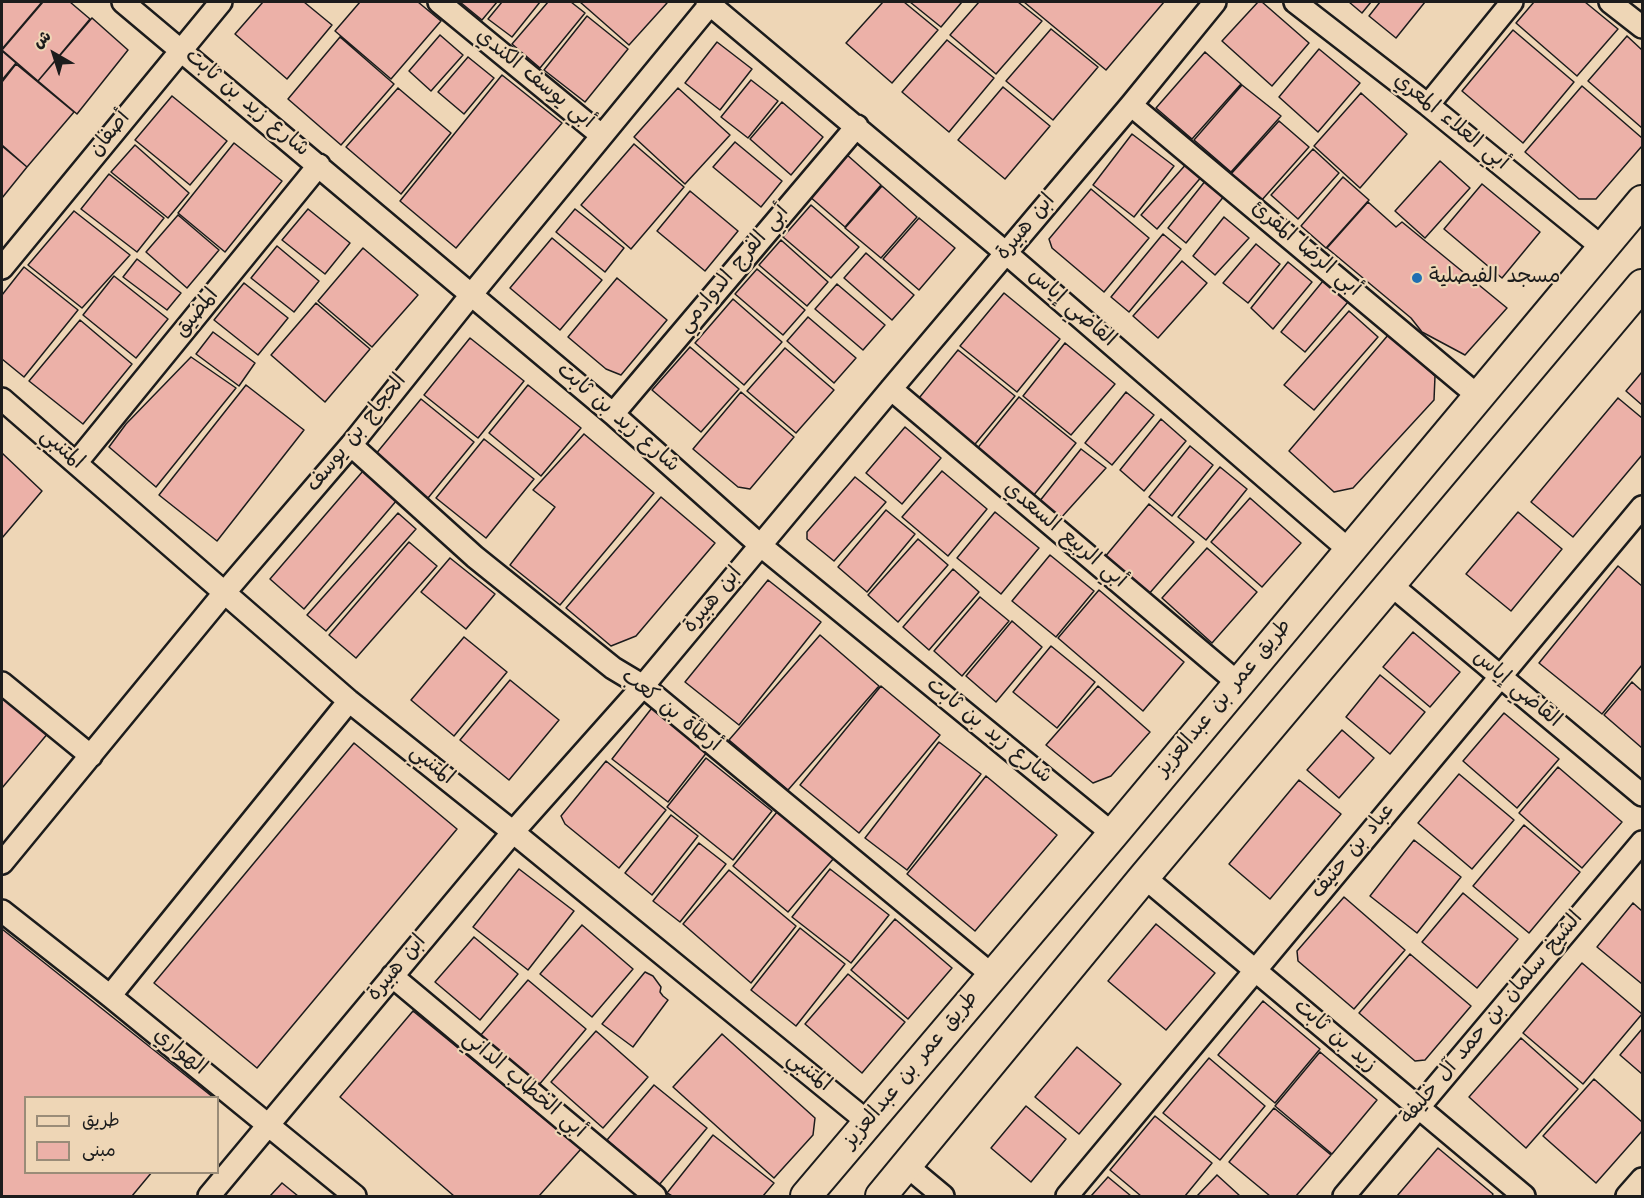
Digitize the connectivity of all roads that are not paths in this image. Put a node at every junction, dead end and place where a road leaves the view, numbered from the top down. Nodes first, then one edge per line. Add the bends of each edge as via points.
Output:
1 (123, 2) edge
2 (221, 2) edge
3 (439, 2) edge
4 (710, 2) edge
5 (1215, 2) edge
6 (1295, 2) edge
7 (1512, 2) edge
8 (1611, 2) edge
9 (1642, 27) edge
10 (180, 50) junction
11 (1131, 105) junction
12 (1428, 105) junction
13 (857, 126) junction
14 (602, 135) junction
15 (319, 165) junction
16 (1642, 201) edge
17 (1603, 248) junction
18 (1006, 253) junction
19 (2, 268) edge
20 (1641, 290) edge
21 (471, 295) junction
22 (891, 389) junction
23 (1478, 396) junction
24 (2, 399) edge
25 (613, 414) junction
26 (351, 445) junction
27 (76, 463) junction
28 (1642, 507) edge
29 (760, 546) junction
30 (1349, 550) junction
31 (1390, 584) junction
32 (225, 592) junction
33 (1501, 677) junction
34 (2, 683) edge
35 (1238, 683) junction
36 (643, 686) junction
37 (349, 701) junction
38 (91, 756) junction
39 (1642, 795) edge
40 (513, 832) junction
41 (1113, 834) junction
42 (1642, 842) edge
43 (2, 863) edge
44 (1144, 877) junction
45 (2, 911) edge
46 (1255, 971) junction
47 (992, 975) junction
48 (392, 976) junction
49 (110, 996) junction
50 (1419, 1108) junction
51 (869, 1123) junction
52 (268, 1126) junction
53 (907, 1166) junction
54 (1642, 1179) edge
55 (209, 1197) edge
56 (355, 1197) edge
57 (655, 1197) edge
58 (806, 1197) edge
59 (881, 1197) edge
60 (943, 1197) edge
61 (1067, 1197) edge
62 (1344, 1197) edge
63 (1524, 1197) edge
64 (1627, 1197) edge

1 - 10 street, شارع زيد بن ثابت
2 - 10 street, أصفان
3 - 14 street, أبي يوسف الكندي
4 - 13 street, القاضي إياس
4 - 14 street, الحجاج بن يوسف
5 - 11 street, ابن هبيرة
6 - 12 street, أبي العلاء المعري
7 - 12 street
8 - 9 street
10 - 15 street, شارع زيد بن ثابت
10 - 19 street, أصفان
11 - 18 street, ابن هبيرة
11 - 23 street, أبي الرضا المقرئ
12 - 17 street, أبي العلاء المعري
13 - 18 street, القاضي إياس
13 - 25 street, أبي الفرج الدوادمي
14 - 21 street, الحجاج بن يوسف
15 - 21 street, شارع زيد بن ثابت
15 - 27 street, المضيق
16 - 17 main road, طريق عمر بن عبدالعزيز
17 - 23 main road, طريق عمر بن عبدالعزيز
18 - 22 street, ابن هبيرة
18 - 30 street, القاضي إياس
20 - 31 main road
21 - 25 street, شارع زيد بن ثابت
21 - 26 street, الحجاج بن يوسف
22 - 29 street, ابن هبيرة
22 - 35 street, أبي الربيع السعدي
23 - 30 main road, طريق عمر بن عبدالعزيز
24 - 27 street, المتنبي
25 - 29 street, شارع زيد بن ثابت
26 - 32 street, الحجاج بن يوسف
26 - 36 street, أرطأة بن كعب via 475,557 613,668
27 - 32 street, المتنبي
28 - 33 street, عباد بن حنيف
29 - 36 street, ابن هبيرة
29 - 41 street, شارع زيد بن ثابت
30 - 35 main road, طريق عمر بن عبدالعزيز
31 - 33 street, القاضي إياس
31 - 44 main road
32 - 37 street, المتنبي
32 - 38 street, الحجاج بن يوسف
33 - 39 street, القاضي إياس
33 - 46 street, عباد بن حنيف
34 - 38 street
35 - 41 main road, طريق عمر بن عبدالعزيز
36 - 40 street, ابن هبيرة
36 - 47 street, أرطأة بن كعب
37 - 40 street, المتنبي
37 - 49 street
38 - 43 street, الحجاج بن يوسف
40 - 48 street, ابن هبيرة
40 - 51 street, المتنبي
41 - 47 main road, طريق عمر بن عبدالعزيز
42 - 50 street, الشيخ سلمان بن حمد آل خليفة
44 - 46 street, زيد بن ثابت
44 - 53 main road
45 - 49 street, الهواري
46 - 50 street, زيد بن ثابت
46 - 61 street, عباد بن حنيف
47 - 51 main road, طريق عمر بن عبدالعزيز
48 - 52 street, ابن هبيرة
48 - 57 street, أبي الخطاب الداني
49 - 52 street, الهواري
50 - 62 street, الشيخ سلمان بن حمد آل خليفة
50 - 63 street, زيد بن ثابت
51 - 58 main road, طريق عمر بن عبدالعزيز
52 - 55 street, ابن هبيرة
52 - 56 street, الهواري
53 - 59 main road
53 - 60 street
54 - 64 street

